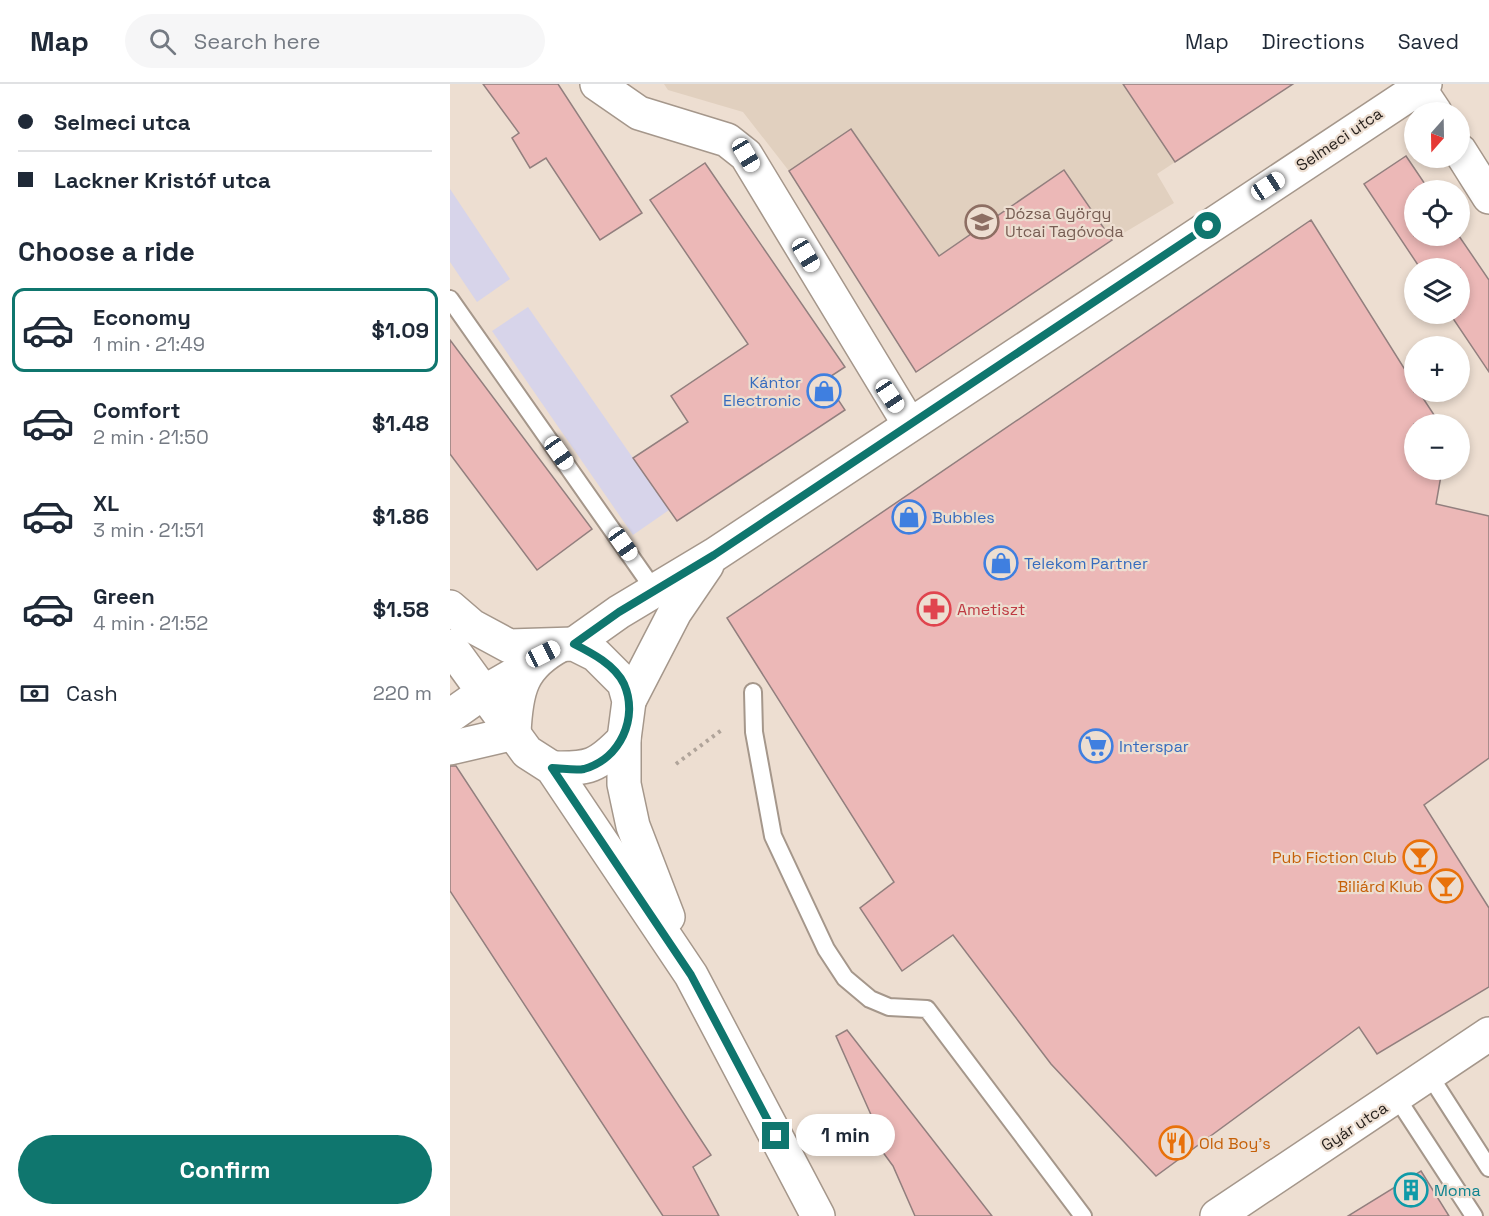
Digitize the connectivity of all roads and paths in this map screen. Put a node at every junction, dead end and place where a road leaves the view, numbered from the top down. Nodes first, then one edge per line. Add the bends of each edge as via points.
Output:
1 (597, 84) edge
2 (1426, 95) edge
3 (1470, 167) edge
4 (1489, 197) edge
5 (450, 299) edge
6 (909, 424) junction
7 (714, 555) junction
8 (655, 591) junction
9 (450, 608) edge
10 (568, 644) junction
11 (450, 646) edge
12 (531, 665) junction
13 (484, 692) junction
14 (753, 692) dead end
15 (629, 701) junction
16 (450, 716) edge
17 (731, 723) dead end
18 (514, 733) junction
19 (624, 740) junction
20 (450, 748) edge
21 (676, 764) dead end
22 (552, 768) junction
23 (691, 975) junction
24 (1489, 1035) edge
25 (1430, 1076) junction
26 (1397, 1098) junction
27 (1489, 1168) edge
28 (818, 1216) edge
29 (1083, 1216) edge
30 (1217, 1216) edge
31 (1474, 1216) edge

1 - 6 street via 639,114 728,140 746,155
2 - 6 street, Selmeci utca
3 - 4 street
5 - 8 lane
6 - 7 street, Selmeci utca
7 - 8 street, Selmeci utca
7 - 15 street, Selmeci utca via 675,612
8 - 10 street, Selmeci utca
9 - 10 street via 472,626 509,646
10 - 12 street via 543,654
10 - 15 street via 596,655 613,669 624,683
11 - 13 street
12 - 13 street
12 - 18 street via 516,696
13 - 16 street
13 - 18 street
14 - 29 lane via 754,732 773,836 834,962 856,990 870,999 889,1007 927,1009
15 - 19 street
17 - 21 path
18 - 20 street
18 - 22 street via 527,752
19 - 22 street via 608,756 583,769
19 - 23 street via 624,784 633,826
22 - 23 street
23 - 28 street
24 - 25 street, Gyár utca
25 - 26 street, Gyár utca
25 - 27 lane
26 - 30 street, Gyár utca
26 - 31 lane

